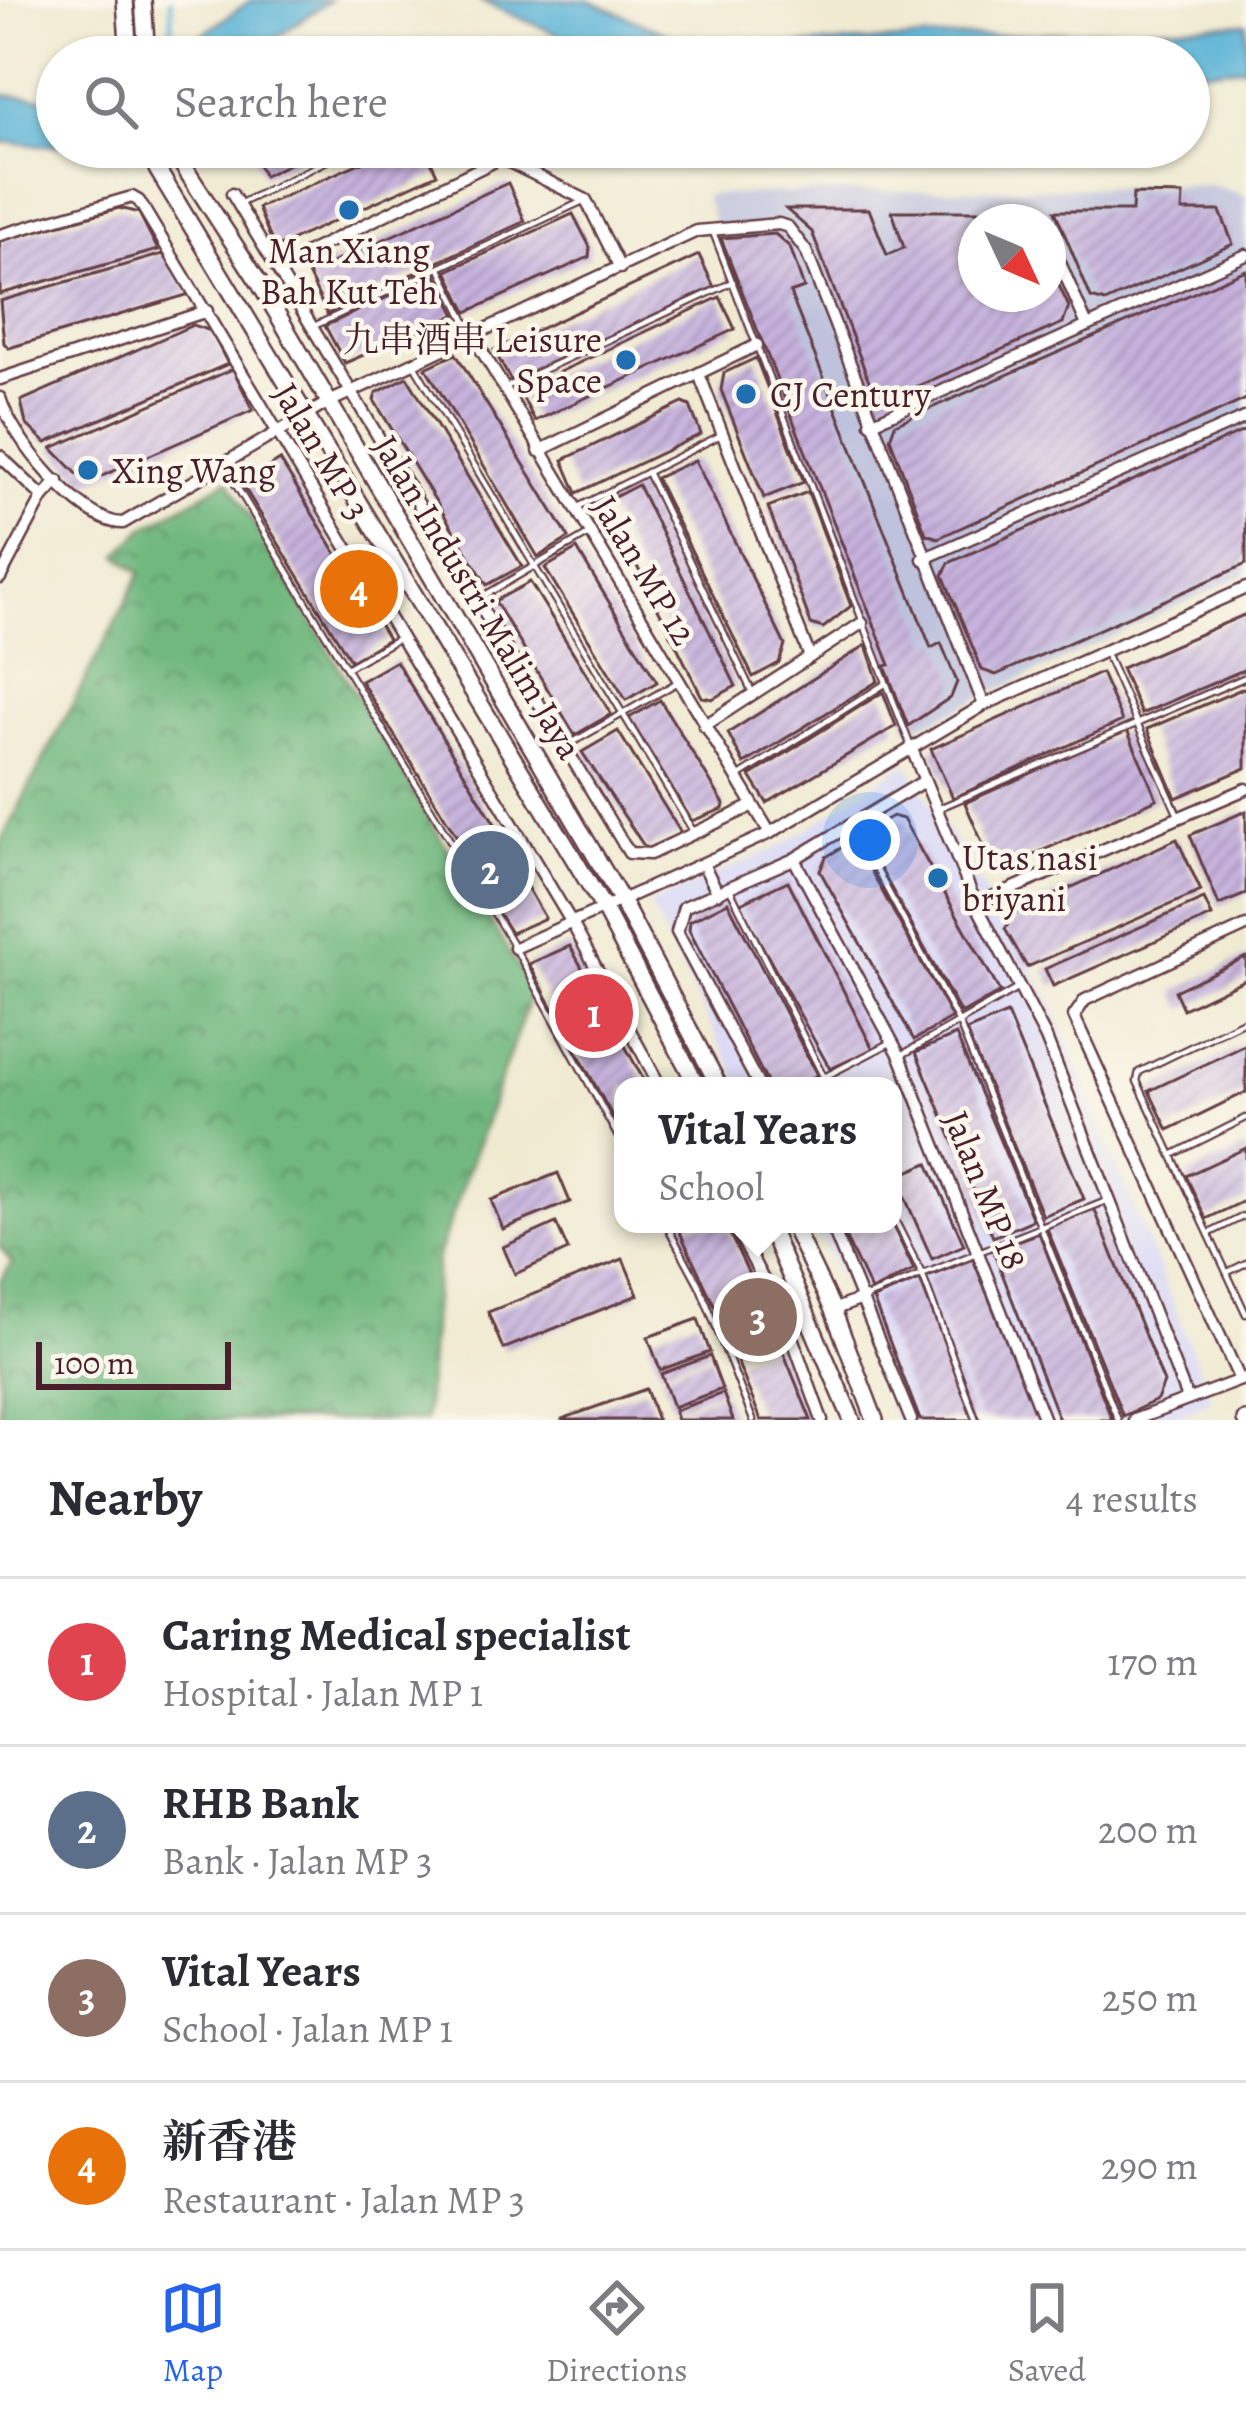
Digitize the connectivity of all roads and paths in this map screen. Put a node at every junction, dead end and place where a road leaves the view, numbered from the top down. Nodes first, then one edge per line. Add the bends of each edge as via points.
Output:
1 (125, 0) edge
2 (143, 0) edge
3 (128, 36) edge
4 (146, 36) edge
5 (157, 168) edge
6 (185, 168) edge
7 (307, 168) edge
8 (481, 168) edge
9 (521, 168) edge
10 (235, 199) joint
11 (586, 200) junction
12 (711, 227) junction
13 (0, 235) edge
14 (1246, 255) edge
15 (278, 268) junction
16 (440, 268) junction
17 (620, 268) junction
18 (1066, 277) edge
19 (733, 282) junction
20 (207, 311) junction
21 (1086, 323) junction
22 (314, 326) junction
23 (473, 336) junction
24 (758, 345) junction
25 (412, 363) junction
26 (700, 374) junction
27 (0, 379) edge
28 (502, 389) junction
29 (352, 390) junction
30 (0, 398) edge
31 (327, 403) junction
32 (305, 416) junction
33 (1246, 417) edge
34 (871, 423) junction
35 (275, 434) junction
36 (723, 434) junction
37 (539, 451) junction
38 (0, 456) edge
39 (224, 464) junction
40 (647, 472) junction
41 (58, 481) junction
42 (43, 497) junction
43 (574, 509) junction
44 (589, 534) junction
45 (923, 560) junction
46 (534, 566) junction
47 (0, 578) edge
48 (1246, 588) edge
49 (476, 601) junction
50 (862, 623) junction
51 (399, 638) junction
52 (1104, 650) junction
53 (810, 657) junction
54 (348, 667) junction
55 (1246, 677) edge
56 (678, 682) junction
57 (885, 684) junction
58 (753, 694) junction
59 (984, 705) junction
60 (622, 714) junction
61 (1138, 724) junction
62 (704, 726) junction
63 (566, 746) junction
64 (911, 747) junction
65 (736, 778) junction
66 (924, 781) junction
67 (1246, 789) edge
68 (752, 806) junction
69 (937, 809) junction
70 (1179, 818) junction
71 (851, 824) junction
72 (518, 832) junction
73 (694, 833) junction
74 (770, 833) junction
75 (794, 860) junction
76 (463, 863) junction
77 (703, 864) junction
78 (724, 891) junction
79 (620, 898) junction
80 (976, 904) junction
81 (603, 907) junction
82 (572, 923) junction
83 (1246, 926) edge
84 (515, 948) junction
85 (1022, 986) junction
86 (1246, 1020) edge
87 (959, 1023) junction
88 (892, 1042) junction
89 (900, 1056) junction
90 (655, 1077) edge
91 (693, 1077) edge
92 (714, 1077) edge
93 (754, 1077) edge
94 (824, 1077) joint
95 (1246, 1118) edge
96 (614, 1130) edge
97 (1172, 1155) junction
98 (1109, 1200) junction
99 (1246, 1215) edge
100 (1043, 1226) junction
101 (670, 1233) edge
102 (739, 1233) edge
103 (773, 1233) edge
104 (796, 1233) edge
105 (835, 1233) edge
106 (902, 1233) edge
107 (1210, 1233) junction
108 (979, 1252) junction
109 (1246, 1263) edge
110 (1228, 1272) junction
111 (922, 1274) junction
112 (864, 1298) junction
113 (833, 1310) junction
114 (1246, 1314) edge
115 (789, 1329) junction
116 (728, 1353) junction
117 (1243, 1379) edge
118 (1187, 1398) junction
119 (753, 1420) edge
120 (822, 1420) edge
121 (852, 1420) edge
122 (875, 1420) edge
123 (911, 1420) edge
124 (976, 1420) edge
125 (1044, 1420) edge
126 (1118, 1420) edge
127 (1134, 1420) edge

1 - 3 main road
2 - 4 main road
5 - 32 main road, Jalan Industri Malim Jaya
6 - 31 main road, Jalan Industri Malim Jaya
7 - 10 lane
8 - 15 street
9 - 11 street
10 - 15 street
11 - 16 lane
11 - 17 street
12 - 17 street
12 - 19 lane
12 - 34 street via 779,224 798,237
13 - 20 street, Jalan MP 3 via 132,197
14 - 21 street
15 - 22 street
16 - 22 lane
16 - 23 lane
17 - 23 street
18 - 21 street
19 - 24 lane
19 - 28 lane
20 - 27 street
20 - 35 street, Jalan MP 3
21 - 34 street
22 - 29 street
23 - 25 street
23 - 28 street, Jalan MP 12
24 - 26 street
24 - 50 lane
25 - 29 street
25 - 46 lane
26 - 36 street
26 - 37 street
28 - 37 street, Jalan MP 12
29 - 31 street
29 - 49 street
30 - 41 street via 13,430
31 - 32 street
31 - 79 main road, Jalan Industri Malim Jaya
32 - 35 street
32 - 81 main road, Jalan Industri Malim Jaya
33 - 45 street
34 - 45 street
35 - 39 street
35 - 51 street, Jalan MP 3
36 - 40 lane
36 - 53 street
37 - 43 street, Jalan MP 12
38 - 42 street
39 - 41 street via 136,517 110,523
39 - 54 lane
40 - 43 lane
40 - 58 lane
41 - 42 street
42 - 47 street
43 - 44 street, Jalan MP 12
44 - 46 lane
44 - 56 street, Jalan MP 12
45 - 59 street
46 - 49 lane
46 - 60 lane
48 - 52 street
49 - 63 street
50 - 53 street
50 - 57 lane
51 - 54 lane
51 - 72 street, Jalan MP 3
52 - 59 street
52 - 61 lane
53 - 58 street
54 - 76 lane
55 - 61 lane
56 - 60 lane
56 - 62 street, Jalan MP 12
57 - 64 lane
57 - 65 lane
58 - 62 street
59 - 64 street
60 - 63 lane
60 - 73 lane
61 - 69 lane
61 - 70 lane
62 - 65 street, Jalan MP 12
63 - 73 street via 629,853 650,854
64 - 66 street
64 - 74 street
65 - 68 street, Jalan MP 12
66 - 69 street
66 - 71 street
67 - 70 street
68 - 73 street
68 - 74 street, Jalan MP 12
69 - 80 street
70 - 80 street
71 - 75 street
71 - 87 lane
72 - 76 lane
72 - 82 street, Jalan MP 3
74 - 77 street
75 - 78 street
75 - 88 street, Jalan MP 18
76 - 84 lane
77 - 78 street
77 - 79 street
78 - 93 street via 684,907 677,932
78 - 94 lane
79 - 81 street
79 - 92 main road, Jalan Industri Malim Jaya
80 - 85 street
81 - 82 street
81 - 91 main road, Jalan Industri Malim Jaya
82 - 84 street
82 - 90 street, Jalan MP 3
83 - 117 street via 1085,1000 1074,1016
84 - 96 lane
85 - 87 lane
85 - 98 street
86 - 97 lane via 1137,1077
87 - 89 lane
87 - 100 lane
88 - 89 street, Jalan MP 18
88 - 94 lane
89 - 108 street, Jalan MP 18
95 - 97 lane
97 - 107 lane
98 - 100 lane
98 - 118 street
99 - 107 lane
100 - 108 lane
100 - 126 lane
101 - 116 lane
102 - 115 street
103 - 121 main road
104 - 113 main road
105 - 112 street
106 - 111 lane
107 - 110 lane
108 - 111 lane
108 - 125 street, Jalan MP 18
109 - 110 lane
110 - 114 lane
111 - 112 lane
111 - 124 lane
112 - 113 street
112 - 123 street
113 - 122 main road
115 - 116 lane
115 - 120 street
116 - 119 lane
117 - 118 street
118 - 127 street

